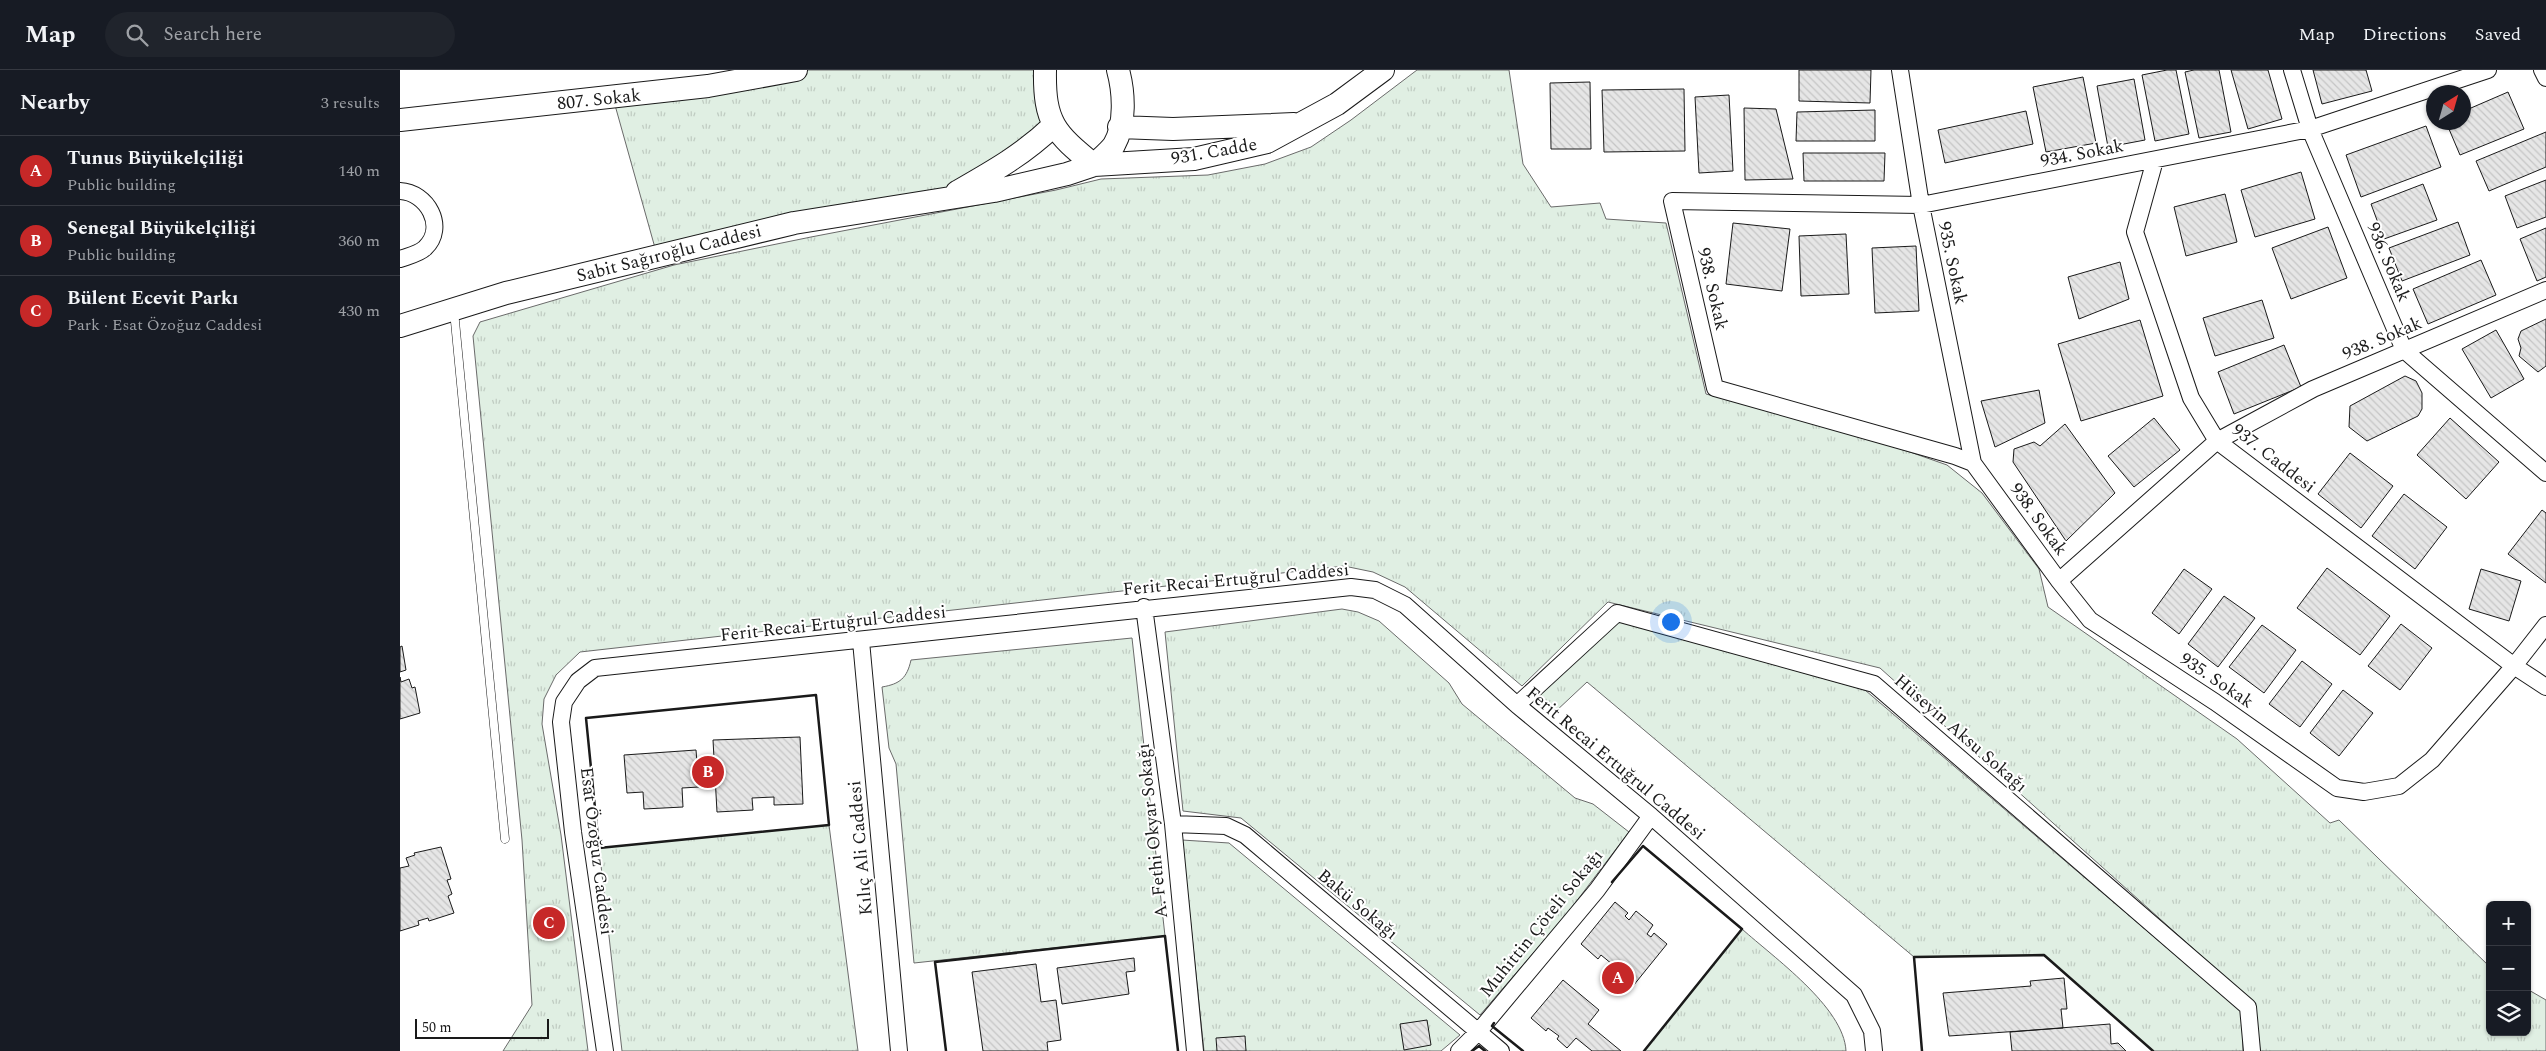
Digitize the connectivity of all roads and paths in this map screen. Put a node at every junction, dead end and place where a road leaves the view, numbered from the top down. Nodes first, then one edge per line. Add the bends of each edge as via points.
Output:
1 (796, 70) edge
2 (1045, 70) edge
3 (1118, 70) edge
4 (1383, 70) edge
5 (1900, 70) edge
6 (2292, 70) edge
7 (2488, 70) edge
8 (2542, 70) edge
9 (2546, 78) edge
10 (400, 120) edge
11 (1300, 124) junction
12 (1053, 126) junction
13 (1119, 127) junction
14 (2310, 128) junction
15 (2155, 160) junction
16 (1094, 165) junction
17 (400, 192) edge
18 (943, 199) junction
19 (1672, 201) joint
20 (1920, 205) junction
21 (400, 259) edge
22 (2546, 290) edge
23 (454, 308) junction
24 (400, 326) edge
25 (2404, 350) junction
26 (2217, 441) junction
27 (1974, 463) junction
28 (2546, 473) edge
29 (2059, 581) junction
30 (1144, 607) junction
31 (2546, 625) edge
32 (860, 641) junction
33 (2514, 666) junction
34 (595, 668) joint
35 (2546, 687) edge
36 (1516, 705) junction
37 (1650, 816) junction
38 (1173, 824) junction
39 (505, 839) dead end
40 (1479, 1031) junction
41 (605, 1051) edge
42 (899, 1051) edge
43 (1194, 1051) edge
44 (1459, 1051) edge
45 (1501, 1051) edge
46 (1874, 1051) edge
47 (2252, 1051) edge

1 - 10 main road, 807. Sokak via 708,86
2 - 12 main road via 1046,108
3 - 13 main road via 1123,90
4 - 11 main road, 931. Cadde via 1337,104
5 - 20 street, 935. Sokak
6 - 14 street, 936. Sokak
7 - 14 street, 934. Sokak
8 - 9 street
11 - 13 main road, 931. Cadde via 1173,129
11 - 16 main road, 931. Cadde via 1268,142 1194,159
12 - 16 main road
12 - 18 main road, Sabit Sağıroğlu Caddesi via 1004,165
13 - 16 main road via 1114,145
14 - 15 street, 934. Sokak
14 - 25 street, 936. Sokak
15 - 20 street, 934. Sokak
15 - 26 street, 937. Caddesi via 2134,232 2191,398
16 - 18 main road, Sabit Sağıroğlu Caddesi via 1067,174
17 - 21 street via 423,200 434,222 433,235 426,247
18 - 23 main road, Sabit Sağıroğlu Caddesi via 794,222
19 - 20 street, 934. Sokak
19 - 27 street, 938. Sokak via 1715,388
20 - 27 street, 935. Sokak
22 - 25 street, 938. Sokak
23 - 24 main road, Sabit Sağıroğlu Caddesi
23 - 39 lane
25 - 26 street, 938. Sokak via 2313,389
25 - 28 street, 936. Sokak
26 - 29 street, 938. Sokak
26 - 33 street, 937. Caddesi
27 - 29 street, 938. Sokak
29 - 33 street, 935. Sokak via 2090,620 2337,788 2364,792 2399,786 2432,760
30 - 32 street, Ferit Recai Ertuğrul Caddesi
30 - 36 street, Ferit Recai Ertuğrul Caddesi via 1351,587 1375,590 1405,605
30 - 38 street, A. Fethi Okyar Sokağı
31 - 33 street, 935. Sokak
32 - 34 street, Ferit Recai Ertuğrul Caddesi
32 - 42 street, Kılıç Ali Caddesi
33 - 35 street, 937. Caddesi
34 - 41 street, Esat Özoğuz Caddesi via 578,681 564,702 561,722 573,832
36 - 37 street, Ferit Recai Ertuğrul Caddesi
36 - 47 street, Hüseyin Aksu Sokağı via 1617,613 1874,684 2248,1007
37 - 40 street, Muhittin Çöteli Sokağı via 1597,890
37 - 46 street, Ferit Recai Ertuğrul Caddesi via 1854,995 1872,1031
38 - 40 street, Bakü Sokağı via 1226,826 1245,835
38 - 43 street, A. Fethi Okyar Sokağı
40 - 44 street, Muhittin Çöteli Sokağı
40 - 45 street, Bakü Sokağı

